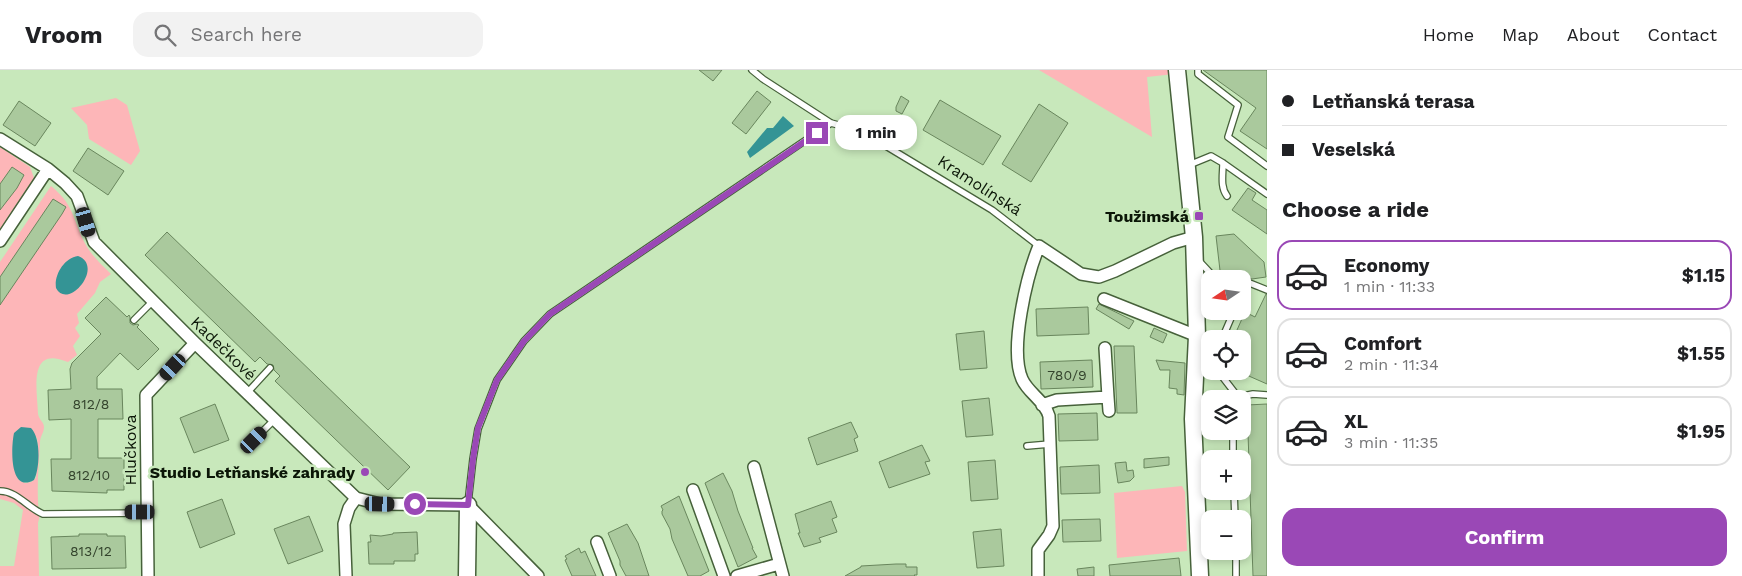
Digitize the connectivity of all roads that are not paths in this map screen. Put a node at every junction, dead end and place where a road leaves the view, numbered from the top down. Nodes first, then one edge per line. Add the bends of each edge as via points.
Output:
1 (752, 70) edge
2 (1177, 70) edge
3 (1198, 70) edge
4 (832, 123) junction
5 (0, 139) edge
6 (1223, 163) junction
7 (1187, 166) junction
8 (1267, 166) edge
9 (48, 169) junction
10 (1267, 194) edge
11 (1227, 196) dead end
12 (1189, 239) junction
13 (0, 241) edge
14 (1040, 246) junction
15 (1195, 257) junction
16 (1207, 270) edge
17 (1251, 284) edge
18 (1267, 290) edge
19 (1104, 298) dead end
20 (153, 301) junction
21 (134, 320) dead end
22 (1197, 336) junction
23 (195, 343) junction
24 (1105, 348) dead end
25 (270, 368) dead end
26 (247, 392) junction
27 (1251, 394) edge
28 (1267, 395) edge
29 (1108, 397) junction
30 (1042, 404) junction
31 (1109, 411) dead end
32 (275, 419) junction
33 (254, 440) dead end
34 (1050, 444) junction
35 (1027, 446) dead end
36 (754, 467) dead end
37 (693, 490) dead end
38 (0, 491) edge
39 (356, 498) junction
40 (468, 505) junction
41 (147, 513) junction
42 (598, 542) dead end
43 (1236, 560) edge
44 (779, 564) junction
45 (148, 576) edge
46 (346, 576) edge
47 (467, 576) edge
48 (538, 576) edge
49 (610, 576) edge
50 (724, 576) edge
51 (737, 576) edge
52 (782, 576) edge
53 (1038, 576) edge
54 (1200, 576) edge
55 (1236, 576) edge

1 - 4 lane, Kramolínská
2 - 7 street
3 - 8 lane via 1198,74 1238,105 1228,138
4 - 14 lane, Kramolínská via 860,131 879,141 992,210
4 - 40 lane via 550,314 524,341 497,380 478,428
5 - 9 street, Kadečkové
6 - 7 lane via 1211,156
6 - 10 lane
6 - 11 lane via 1222,182
7 - 12 street
9 - 13 street
9 - 20 street, Kadečkové via 77,196 94,242
12 - 14 street, Kramolínská via 1173,243 1099,277 1081,274
12 - 15 street
14 - 30 street via 1024,295 1018,363 1024,382
15 - 16 lane
15 - 22 street
17 - 18 lane
19 - 22 street
20 - 21 lane
20 - 23 street, Kadečkové
22 - 54 street via 1193,419
23 - 26 street, Kadečkové
23 - 41 street, Hlučkova via 146,395
24 - 29 street
25 - 26 lane
26 - 32 street, Kadečkové
27 - 28 lane
29 - 30 street
29 - 31 street
30 - 34 street via 1049,416
32 - 33 lane
32 - 39 street, Kadečkové
34 - 35 lane
34 - 53 street via 1053,526 1038,550
36 - 44 street
37 - 50 street
38 - 41 lane via 14,495 43,514
39 - 40 street via 380,504
39 - 46 street via 344,524
40 - 47 street
40 - 48 street
41 - 45 street, Hlučkova
42 - 49 street
43 - 55 lane
44 - 51 street
44 - 52 street

